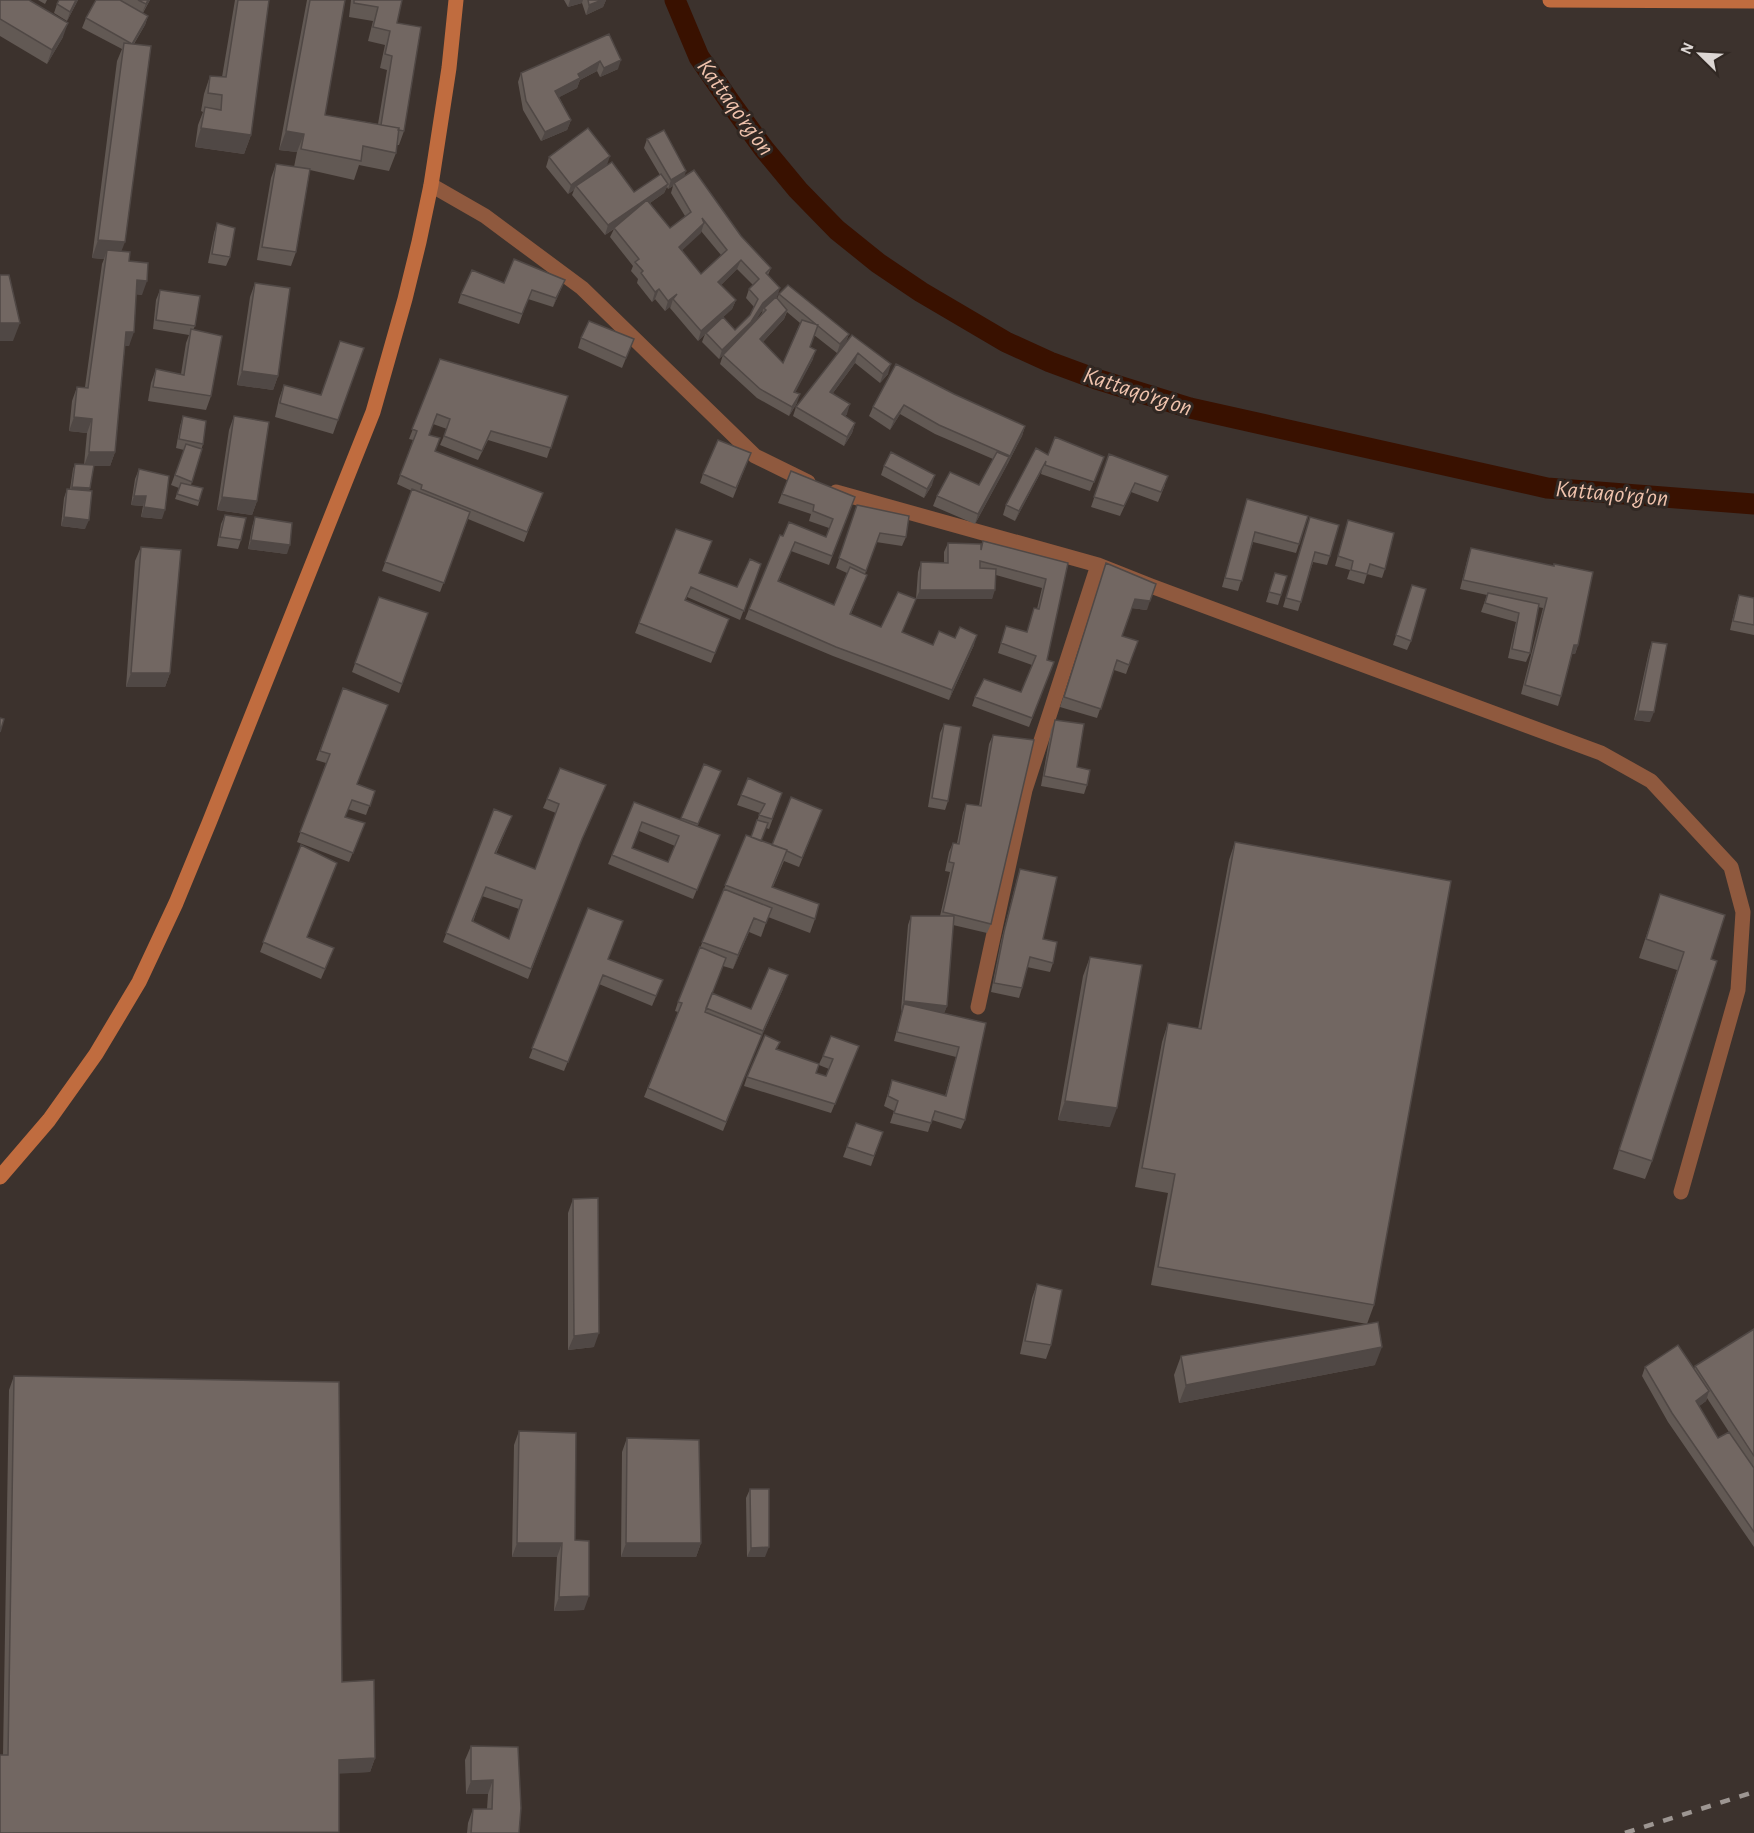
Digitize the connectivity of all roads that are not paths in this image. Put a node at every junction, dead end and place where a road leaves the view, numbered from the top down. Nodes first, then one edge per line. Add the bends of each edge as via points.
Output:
1 (456, 0) edge
2 (1550, 0) edge
3 (1754, 1) edge
4 (431, 185) junction
5 (1098, 565) junction
6 (978, 1007) dead end
7 (0, 1177) edge
8 (1681, 1192) dead end

1 - 4 main road
2 - 3 main road
4 - 5 street via 485,216 582,288 755,456 823,489
4 - 7 main road via 405,299 373,412 176,903 139,982 96,1054 49,1120
5 - 6 street via 1025,790
5 - 8 street via 1601,753 1659,789 1731,867 1743,912 1738,990

